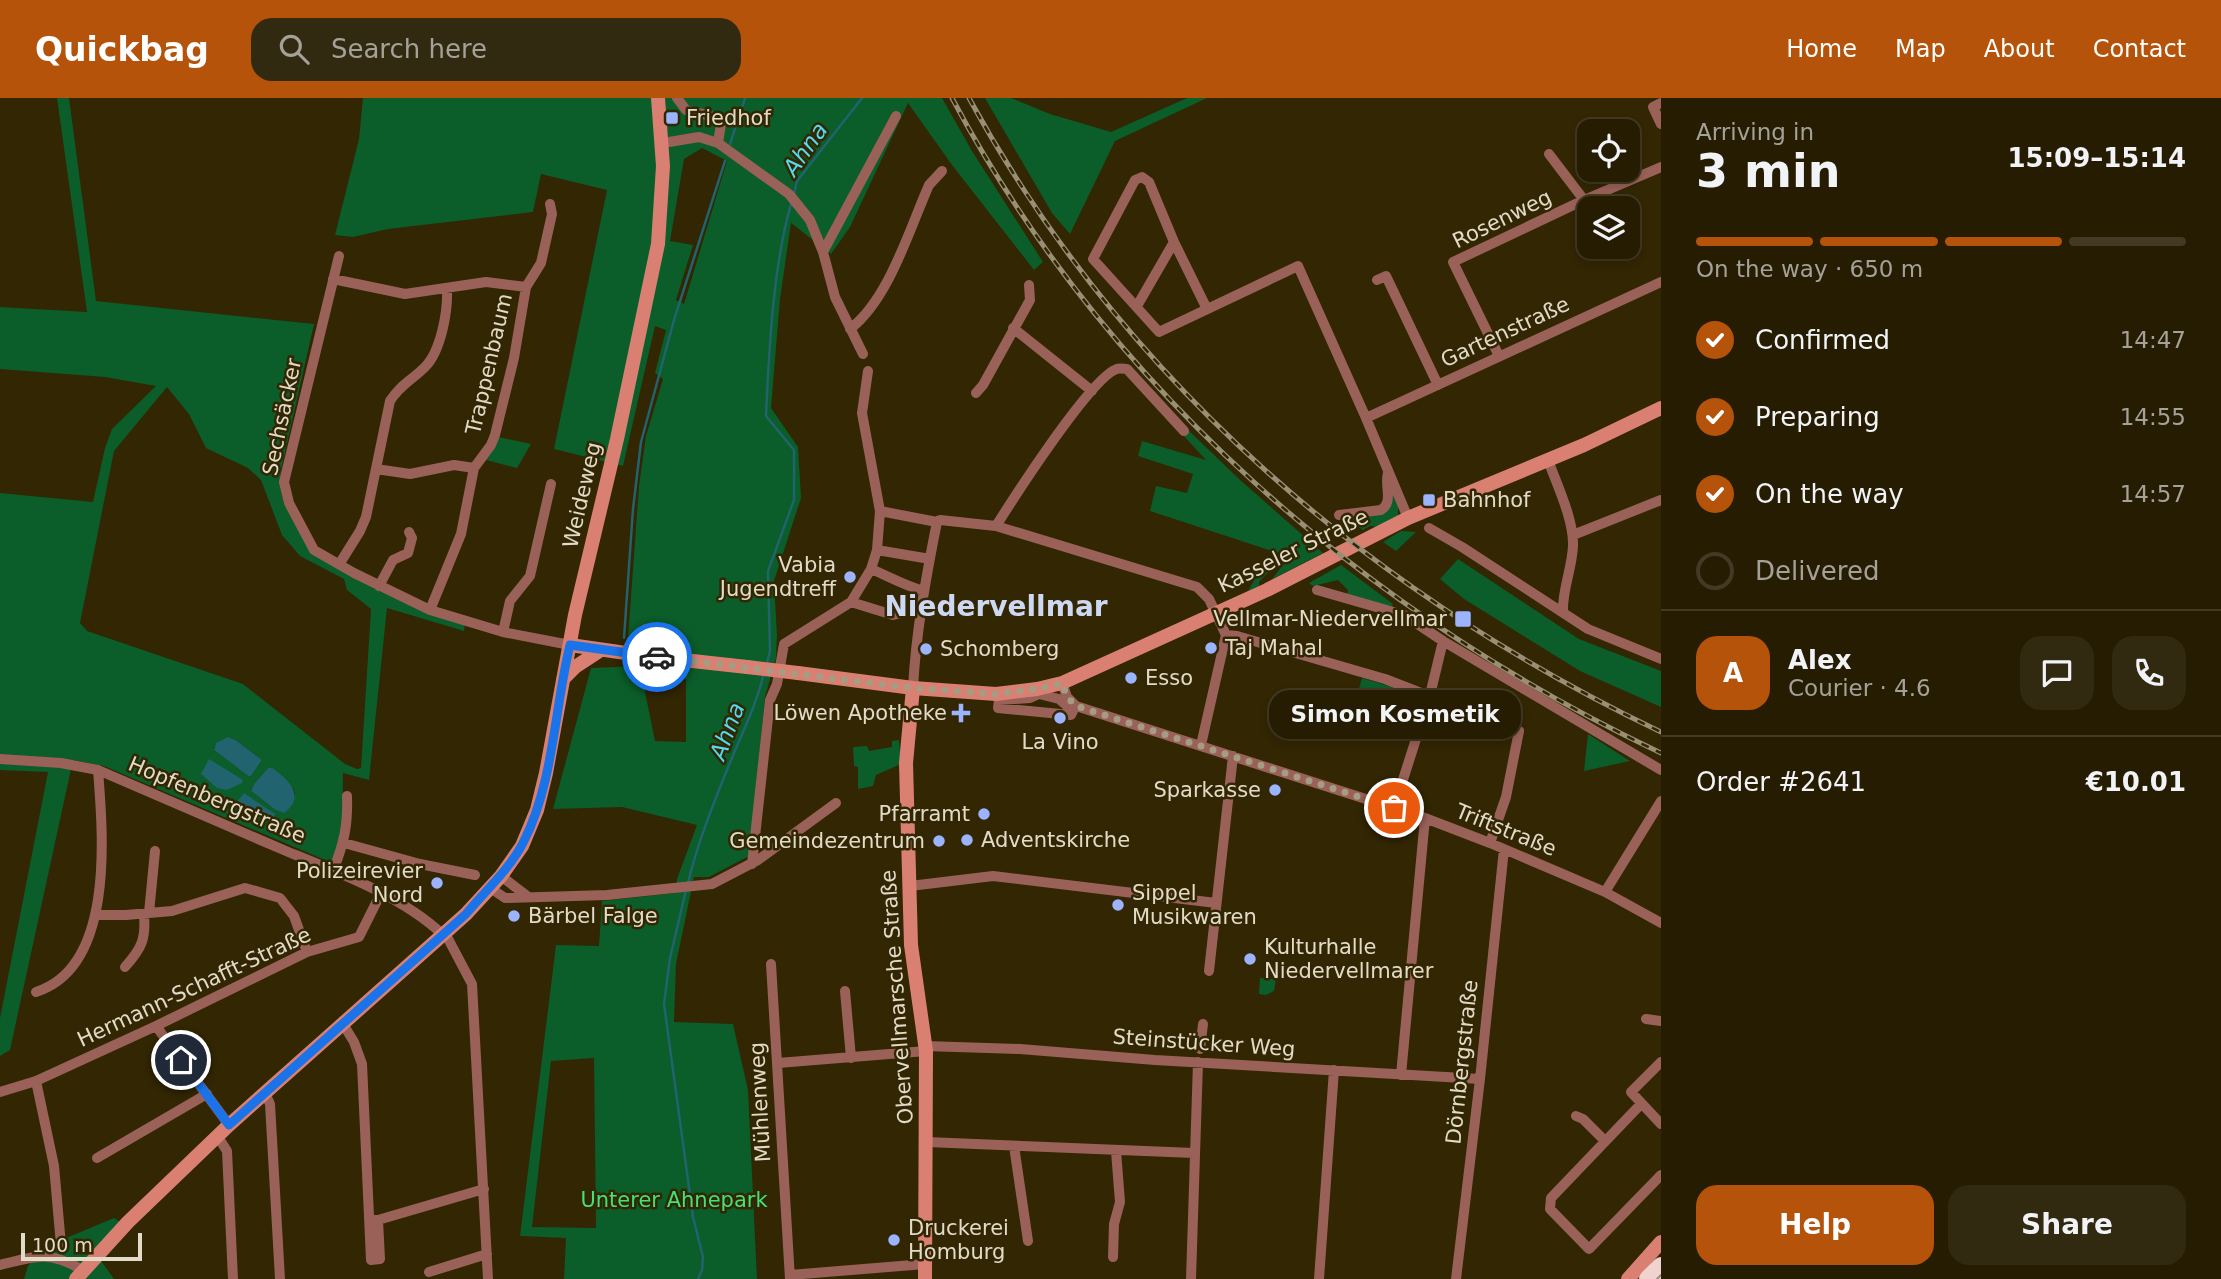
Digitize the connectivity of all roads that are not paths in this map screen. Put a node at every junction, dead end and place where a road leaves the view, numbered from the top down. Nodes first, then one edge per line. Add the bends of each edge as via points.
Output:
1 (658, 98) edge
2 (677, 98) edge
3 (1657, 105) edge
4 (896, 116) dead end
5 (1661, 124) edge
6 (663, 143) junction
7 (718, 143) junction
8 (1549, 154) dead end
9 (1661, 167) edge
10 (942, 172) dead end
11 (1581, 196) edge
12 (1593, 196) edge
13 (1577, 203) edge
14 (550, 204) dead end
15 (1174, 242) junction
16 (822, 252) junction
17 (338, 256) dead end
18 (332, 279) junction
19 (1377, 280) dead end
20 (1661, 282) edge
21 (1029, 285) dead end
22 (526, 287) junction
23 (447, 289) junction
24 (1138, 306) junction
25 (1207, 309) junction
26 (1013, 328) junction
27 (850, 329) junction
28 (863, 354) dead end
29 (1499, 356) junction
30 (868, 371) dead end
31 (1438, 385) junction
32 (1093, 391) junction
33 (976, 393) dead end
34 (1661, 408) edge
35 (1366, 418) junction
36 (1184, 431) dead end
37 (1548, 460) junction
38 (474, 468) junction
39 (376, 469) junction
40 (1388, 472) junction
41 (551, 484) dead end
42 (1661, 500) edge
43 (880, 510) junction
44 (1339, 514) dead end
45 (1408, 518) junction
46 (937, 521) junction
47 (996, 526) junction
48 (1429, 528) dead end
49 (408, 532) dead end
50 (1573, 535) junction
51 (877, 550) junction
52 (930, 559) junction
53 (340, 564) junction
54 (871, 569) junction
55 (379, 586) junction
56 (924, 590) junction
57 (1317, 590) dead end
58 (851, 602) junction
59 (430, 610) junction
60 (1563, 612) junction
61 (901, 613) dead end
62 (1216, 613) junction
63 (503, 632) junction
64 (1226, 635) junction
65 (1443, 641) junction
66 (570, 645) junction
67 (601, 650) junction
68 (1661, 659) edge
69 (563, 679) junction
70 (1062, 683) junction
71 (913, 688) junction
72 (1430, 695) junction
73 (998, 704) joint
74 (1201, 746) junction
75 (1233, 757) junction
76 (0, 759) edge
77 (1661, 769) edge
78 (98, 770) junction
79 (347, 796) dead end
80 (1661, 801) edge
81 (836, 803) dead end
82 (1394, 808) junction
83 (1425, 818) junction
84 (344, 843) junction
85 (1490, 843) junction
86 (1504, 849) junction
87 (155, 851) dead end
88 (752, 864) junction
89 (333, 871) junction
90 (475, 875) dead end
91 (501, 876) junction
92 (910, 886) junction
93 (489, 887) junction
94 (1605, 892) junction
95 (381, 893) junction
96 (527, 896) junction
97 (1216, 903) junction
98 (146, 913) junction
99 (95, 915) junction
100 (1661, 923) edge
101 (444, 933) junction
102 (307, 952) junction
103 (771, 964) dead end
104 (125, 967) dead end
105 (1209, 971) dead end
106 (845, 991) dead end
107 (36, 992) dead end
108 (1646, 1019) dead end
109 (1661, 1021) edge
110 (342, 1024) junction
111 (1203, 1024) dead end
112 (156, 1026) junction
113 (925, 1049) junction
114 (1200, 1049) dead end
115 (851, 1058) junction
116 (1198, 1062) junction
117 (1661, 1062) edge
118 (778, 1063) junction
119 (1334, 1070) junction
120 (1401, 1075) junction
121 (1480, 1079) junction
122 (36, 1081) junction
123 (0, 1092) edge
124 (265, 1093) junction
125 (207, 1094) junction
126 (1641, 1104) junction
127 (1576, 1116) dead end
128 (1661, 1124) edge
129 (229, 1125) junction
130 (218, 1137) junction
131 (1605, 1141) junction
132 (927, 1142) junction
133 (1014, 1146) junction
134 (1116, 1151) junction
135 (1195, 1153) junction
136 (97, 1158) dead end
137 (1661, 1174) edge
138 (484, 1189) junction
139 (1028, 1241) dead end
140 (1661, 1242) edge
141 (61, 1245) dead end
142 (486, 1254) junction
143 (1113, 1257) dead end
144 (0, 1265) edge
145 (1661, 1266) edge
146 (429, 1272) dead end
147 (925, 1272) edge
148 (79, 1275) edge
149 (790, 1277) edge
150 (233, 1279) edge
151 (280, 1279) edge
152 (488, 1279) edge
153 (1191, 1279) edge
154 (1319, 1279) edge
155 (1456, 1279) edge
156 (1628, 1279) edge
157 (1648, 1279) edge

1 - 6 main road, Weideweg
2 - 7 street via 686,110 717,119 721,124
3 - 5 street
4 - 16 street
6 - 7 street via 699,137
6 - 66 main road, Weideweg via 658,244
7 - 16 street via 792,198 810,220
8 - 11 street
9 - 12 street, Rosenweg
10 - 27 street via 929,185 880,296 866,317
13 - 29 street, Rosenweg via 1452,262
14 - 22 street, Trappenbaum via 541,263
15 - 24 street
15 - 24 street via 1149,182 1142,177 1135,180 1093,259
15 - 25 street
16 - 27 street
17 - 18 street, Sechsäcker
18 - 23 street via 405,294
18 - 53 street, Sechsäcker via 284,482 289,503 314,550
19 - 31 street via 1386,276
20 - 29 street, Gartenstraße
21 - 26 street via 1030,300
22 - 23 street via 486,282
22 - 38 street, Trappenbaum via 495,435
23 - 39 street via 436,352 390,401
24 - 25 street via 1159,332
25 - 35 street via 1298,266
26 - 32 street
26 - 33 street
27 - 28 street
29 - 31 street, Gartenstraße
30 - 43 street via 862,414
31 - 35 street, Gartenstraße
32 - 36 street via 1111,372 1127,369
32 - 47 street via 1039,457
34 - 37 main road, Kasseler Straße
35 - 40 street
37 - 45 main road, Kasseler Straße
37 - 50 street
38 - 39 street via 454,466 410,474
38 - 59 street, Trappenbaum via 461,534
39 - 53 street via 366,517
40 - 44 street, Kasseler Straße via 1385,507
40 - 45 street
41 - 63 street via 530,576 510,601
42 - 50 street
43 - 46 street
43 - 51 street
45 - 62 main road, Kasseler Straße
46 - 47 street
46 - 52 street, Obervellmarsche Straße
47 - 62 street via 1197,587
48 - 60 street
49 - 55 street via 412,538 408,553 393,560
50 - 60 street
51 - 52 street
51 - 54 street
52 - 56 street, Obervellmarsche Straße
53 - 55 street, Sechsäcker
54 - 56 street
54 - 58 street
55 - 59 street, Sechsäcker
56 - 71 street, Obervellmarsche Straße
57 - 65 street via 1404,615
58 - 61 street via 893,615
58 - 88 street via 784,644 770,700
59 - 63 street, Sechsäcker
60 - 68 street via 1588,629
62 - 64 street
62 - 70 main road, Kasseler Straße
63 - 66 street, Sechsäcker
64 - 72 street
64 - 74 street
65 - 72 street
65 - 77 street
66 - 67 main road, Kasseler Straße
66 - 69 main road, Weideweg
67 - 69 main road
67 - 71 main road, Kasseler Straße, bridge
69 - 91 main road, Weideweg via 537,810 522,846
70 - 71 main road, Kasseler Straße via 996,694
70 - 74 street, Triftstraße via 1076,706
71 - 92 main road, Obervellmarsche Straße via 906,763
72 - 82 street
72 - 85 street via 1519,731 1506,797
73 - 73 street via 1039,694 1059,699 1073,711 1071,715 998,708
74 - 75 street, Triftstraße
75 - 82 street, Triftstraße
75 - 97 street
76 - 78 street, Hopfenbergstraße
78 - 89 street, Hopfenbergstraße
78 - 99 street via 103,843
79 - 84 street
80 - 94 street
81 - 88 street
82 - 83 street, Triftstraße
83 - 85 street, Triftstraße
83 - 120 street
84 - 89 street
84 - 90 street
85 - 86 street, Triftstraße
86 - 94 street, Triftstraße
86 - 121 street, Dörnbergstraße
87 - 98 street
88 - 96 street via 713,884 695,887
89 - 95 street, Hopfenbergstraße
91 - 93 main road, Weideweg
91 - 96 street
92 - 97 street via 993,877
92 - 113 main road, Obervellmarsche Straße via 913,973
93 - 96 street via 505,898
93 - 101 main road, Weideweg
94 - 100 street, Triftstraße
95 - 101 street, Hopfenbergstraße
95 - 102 street, Hermann-Schafft-Straße via 359,937
97 - 105 street
98 - 99 street
98 - 102 street via 172,911 245,888 280,898 294,916
98 - 104 street via 144,938
99 - 107 street via 71,970 51,988
101 - 110 main road, Weideweg
101 - 138 street via 472,984
102 - 112 street, Hermann-Schafft-Straße
103 - 118 street, Mühlenweg
106 - 115 street
108 - 109 street
110 - 124 main road, Weideweg
110 - 138 street via 362,1064 374,1220
111 - 114 street
112 - 122 street, Hermann-Schafft-Straße
112 - 125 street
113 - 115 street, Steinstücker Weg
113 - 116 street, Steinstücker Weg via 1020,1049
113 - 132 main road, Obervellmarsche Straße
115 - 118 street, Steinstücker Weg
116 - 119 street, Steinstücker Weg
116 - 135 street
117 - 126 street via 1631,1092
118 - 149 street, Mühlenweg
119 - 120 street, Steinstücker Weg
119 - 154 street
120 - 121 street, Steinstücker Weg
121 - 155 street, Dörnbergstraße
122 - 123 street, Hermann-Schafft-Straße
122 - 141 street via 54,1166
124 - 129 main road, Weideweg
124 - 151 street via 270,1104
125 - 129 street
125 - 136 street
126 - 128 street
126 - 131 street
127 - 131 street
129 - 130 main road, Weideweg
130 - 148 main road, Weideweg
130 - 150 street via 227,1151
131 - 137 street via 1551,1198 1550,1209 1589,1249
132 - 133 street
132 - 147 main road, Obervellmarsche Straße
133 - 134 street
133 - 139 street
134 - 135 street
134 - 143 street via 1120,1202
135 - 153 street
138 - 142 street
140 - 156 main road
142 - 146 street
142 - 152 street
144 - 148 street via 48,1255 65,1259
145 - 157 highway
147 - 149 street, Obervellmarsche Straße

